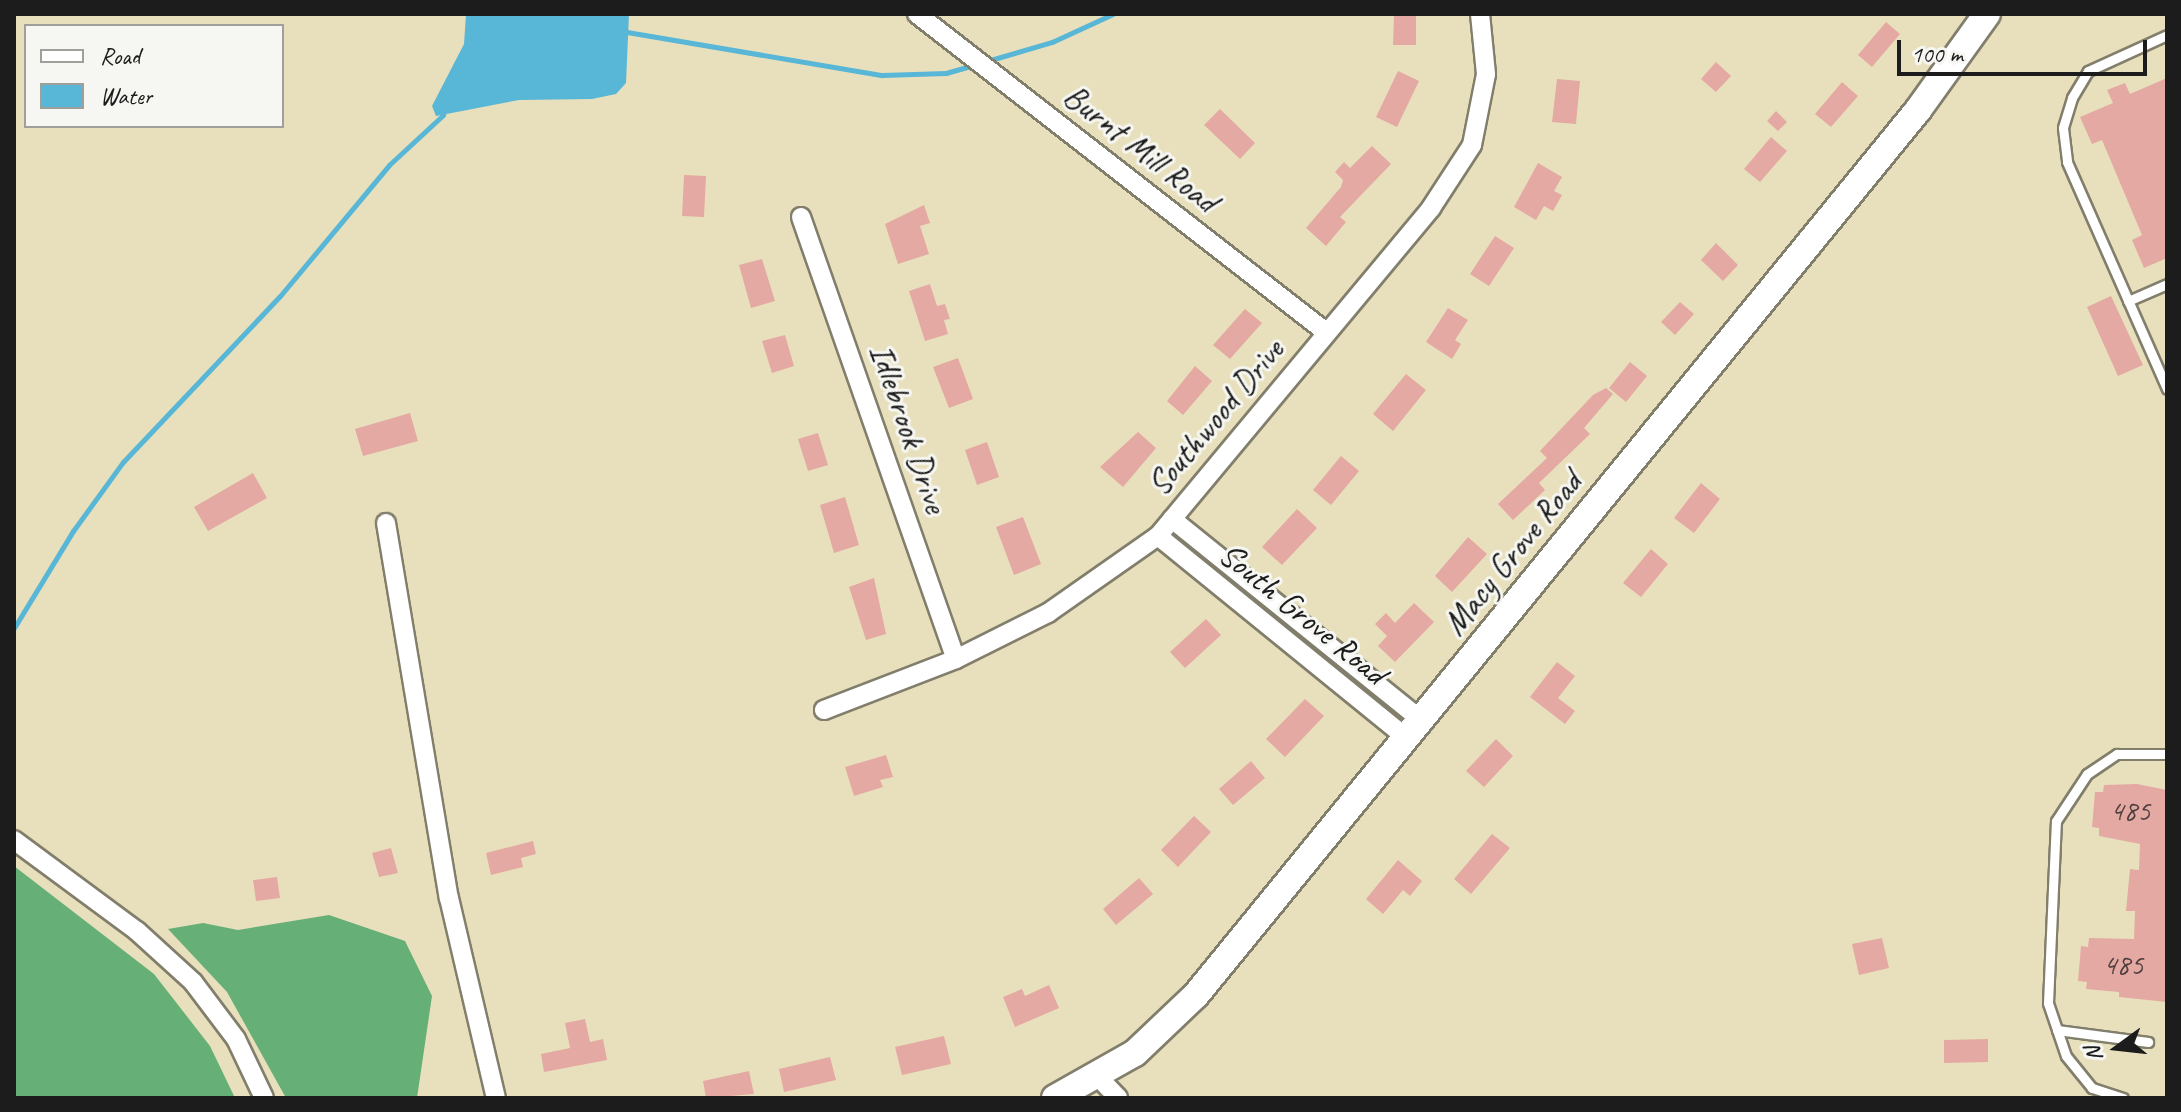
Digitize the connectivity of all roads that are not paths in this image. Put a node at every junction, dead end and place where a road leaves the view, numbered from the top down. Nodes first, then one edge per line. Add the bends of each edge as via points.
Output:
1 (917, 14) edge
2 (1480, 14) edge
3 (1987, 14) edge
4 (938, 21) edge
5 (2167, 35) edge
6 (801, 217) dead end
7 (2167, 284) edge
8 (2128, 301) junction
9 (1326, 332) junction
10 (2167, 389) edge
11 (1172, 519) junction
12 (386, 523) dead end
13 (1158, 536) junction
14 (956, 659) junction
15 (824, 710) dead end
16 (1415, 730) junction
17 (2167, 754) edge
18 (17, 848) edge
19 (2057, 1030) junction
20 (2148, 1042) dead end
21 (1098, 1077) junction
22 (264, 1098) edge
23 (496, 1098) edge
24 (1055, 1098) edge
25 (1118, 1098) edge
26 (2123, 1098) edge

1 - 4 street, Burnt Mill Road
2 - 9 street, Southwood Drive via 1486,74 1472,145 1431,208
3 - 16 main road, Macy Grove Road via 1918,110
4 - 9 street, Burnt Mill Road
5 - 8 lane via 2088,71 2063,128 2067,162
6 - 14 street, Idlebrook Drive
7 - 8 lane
8 - 10 lane
9 - 11 street, Southwood Drive
11 - 13 street, Southwood Drive
11 - 16 street, South Grove Road
12 - 23 street via 449,898
13 - 14 street, Southwood Drive via 1048,613
13 - 16 street, South Grove Road
14 - 15 street, Southwood Drive
16 - 21 main road, Macy Grove Road via 1196,995 1135,1053
17 - 19 lane via 2117,754 2087,774 2056,821 2048,1003
18 - 22 street via 137,931 193,982 236,1039
19 - 20 lane
19 - 26 lane via 2066,1056 2092,1088
21 - 24 main road, Macy Grove Road
21 - 25 street

